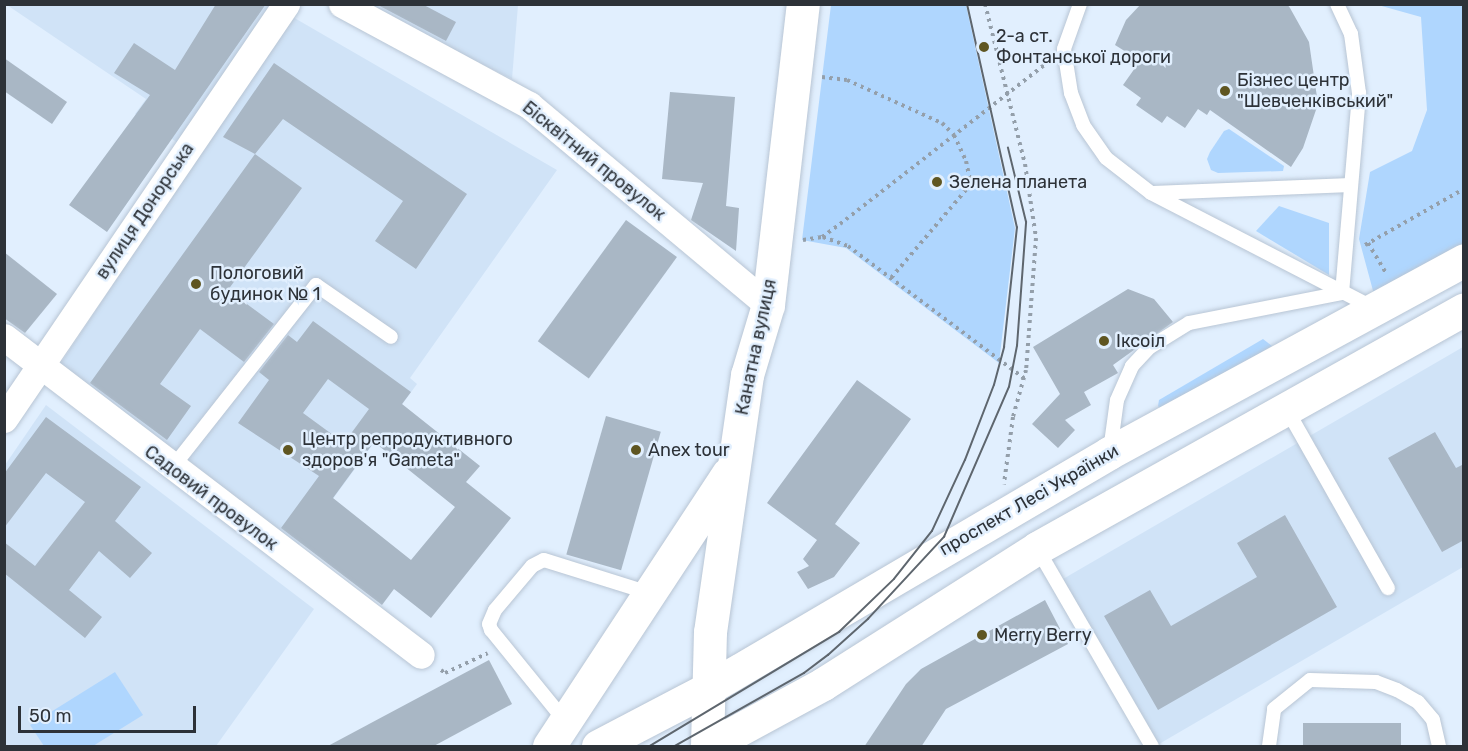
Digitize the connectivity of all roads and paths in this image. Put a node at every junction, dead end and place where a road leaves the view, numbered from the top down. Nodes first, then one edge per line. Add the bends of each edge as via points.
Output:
1 (286, 4) edge
2 (342, 4) edge
3 (802, 4) edge
4 (985, 4) edge
5 (1080, 4) edge
6 (1337, 4) edge
7 (1064, 49) junction
8 (795, 73) junction
9 (1006, 94) junction
10 (954, 135) junction
11 (1351, 185) junction
12 (1464, 189) edge
13 (1151, 193) junction
14 (776, 237) junction
15 (822, 237) junction
16 (1345, 256) junction
17 (1464, 260) edge
18 (891, 278) junction
19 (1342, 293) junction
20 (768, 305) junction
21 (1376, 309) junction
22 (1464, 309) edge
23 (391, 337) dead end
24 (4, 338) edge
25 (39, 365) junction
26 (1024, 378) junction
27 (1286, 408) junction
28 (4, 419) edge
29 (1109, 453) junction
30 (734, 465) junction
31 (171, 468) junction
32 (999, 518) junction
33 (1037, 548) junction
34 (1388, 588) dead end
35 (649, 593) junction
36 (503, 646) junction
37 (421, 656) joint
38 (707, 689) junction
39 (557, 734) edge
40 (598, 747) edge
41 (708, 747) edge
42 (1152, 747) edge
43 (1269, 747) edge
44 (1439, 747) edge

1 - 25 street, вулиця Донорська
2 - 20 street, Бісквітний провулок via 529,105
3 - 8 main road, Канатна вулиця
4 - 9 path
5 - 7 lane
6 - 11 lane via 1351,34 1358,72
7 - 9 path
7 - 13 lane via 1071,93 1083,125 1106,158
8 - 10 path via 847,80 942,123
8 - 14 main road, Канатна вулиця
9 - 10 path
9 - 26 path via 1032,196 1036,238
10 - 15 path
10 - 18 path via 971,184
11 - 13 lane
11 - 16 lane
12 - 16 path
13 - 19 lane
14 - 15 path
14 - 20 main road, Канатна вулиця
15 - 18 path via 848,246
16 - 19 lane
17 - 21 main road, проспект Лесі Українки
18 - 26 path
19 - 21 lane
19 - 29 lane via 1189,323 1150,347 1132,366 1117,400
20 - 30 main road, Канатна вулиця via 747,375
21 - 29 main road, проспект Лесі Українки
22 - 27 main road
23 - 31 lane via 316,285
24 - 25 street, Садовий провулок
25 - 28 street, вулиця Донорська
25 - 31 street, Садовий провулок
26 - 32 path via 1013,417
27 - 33 main road
27 - 34 lane
29 - 32 main road, проспект Лесі Українки
30 - 35 main road
30 - 38 main road, Канатна вулиця via 710,632
31 - 37 street, Садовий провулок
32 - 38 main road, проспект Лесі Українки
33 - 41 main road via 823,684
33 - 42 lane
35 - 36 lane via 551,560 538,562 490,617 491,630
35 - 39 main road
36 - 37 path via 445,672
36 - 39 lane
38 - 40 main road, проспект Лесі Українки
38 - 41 main road, Канатна вулиця
43 - 44 lane via 1274,709 1310,680 1376,682 1397,690 1418,702 1433,720

